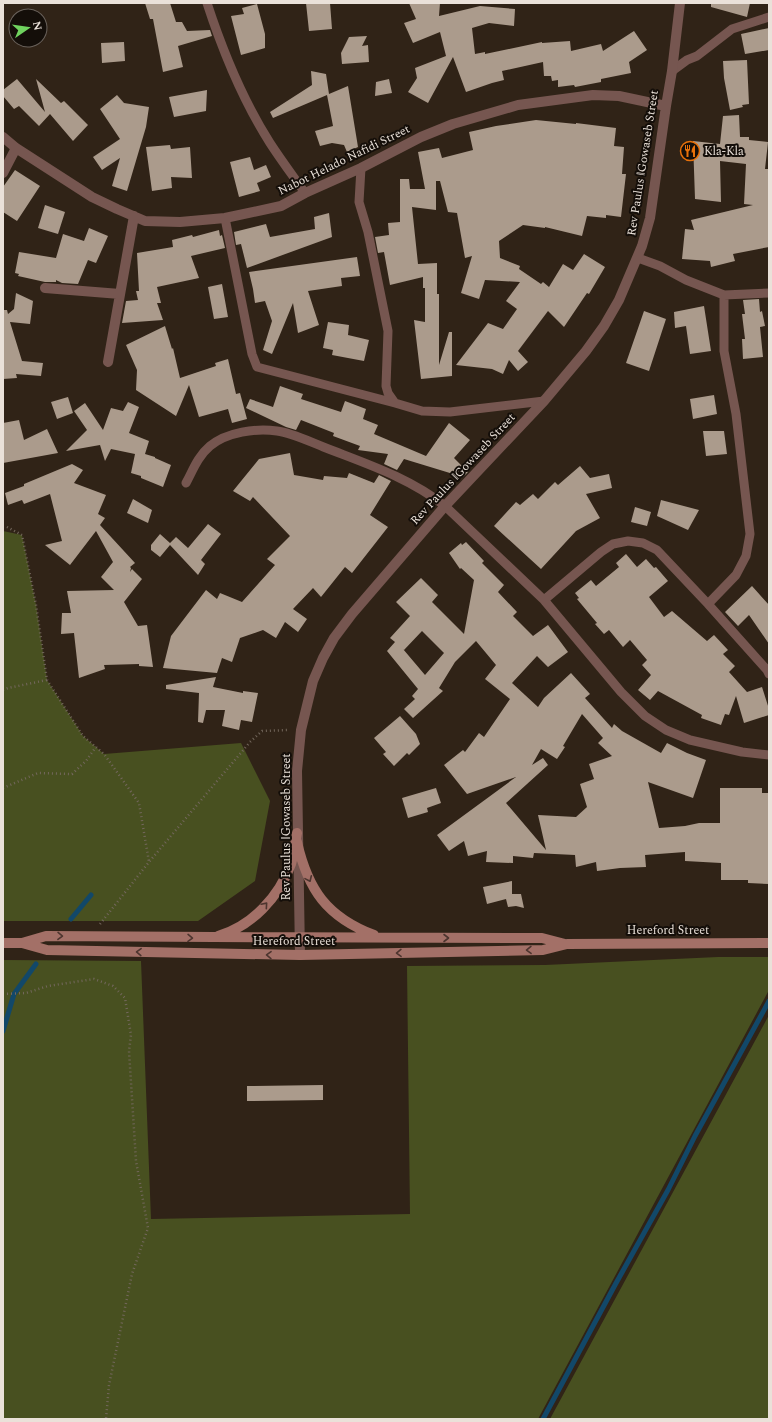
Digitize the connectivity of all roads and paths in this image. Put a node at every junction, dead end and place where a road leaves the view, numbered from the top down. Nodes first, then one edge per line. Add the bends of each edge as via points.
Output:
1 (207, 3) edge
2 (680, 3) edge
3 (769, 17) edge
4 (672, 71) junction
5 (666, 106) junction
6 (3, 137) edge
7 (16, 148) junction
8 (361, 168) junction
9 (3, 173) edge
10 (305, 193) junction
11 (134, 216) junction
12 (225, 218) junction
13 (638, 258) junction
14 (45, 288) dead end
15 (769, 293) edge
16 (120, 294) junction
17 (724, 295) junction
18 (108, 362) dead end
19 (544, 401) junction
20 (395, 403) junction
21 (186, 484) dead end
22 (445, 506) junction
23 (3, 527) edge
24 (544, 600) junction
25 (708, 604) junction
26 (769, 674) edge
27 (47, 680) junction
28 (3, 690) edge
29 (300, 730) junction
30 (96, 747) junction
31 (769, 755) edge
32 (3, 788) edge
33 (297, 837) junction
34 (149, 862) junction
35 (90, 937) junction
36 (298, 937) junction
37 (209, 938) junction
38 (381, 938) junction
39 (3, 943) edge
40 (22, 943) junction
41 (769, 943) edge
42 (567, 944) junction
43 (300, 955) junction
44 (3, 994) edge
45 (106, 1419) edge

1 - 10 lane via 224,54 250,108
2 - 4 street, Rev Paulus ǁGowaseb Street
3 - 4 lane via 732,29 697,56
4 - 5 street, Rev Paulus ǁGowaseb Street
5 - 8 street, Nabot Helado Nafidi Street via 619,96 593,95 518,105 440,129
5 - 13 street, Rev Paulus ǁGowaseb Street via 650,218
6 - 7 street, Nabot Helado Nafidi Street
7 - 9 street
7 - 11 street, Nabot Helado Nafidi Street via 92,197
8 - 10 street, Nabot Helado Nafidi Street
8 - 20 lane via 359,202 368,232 388,331 386,386
10 - 12 street, Nabot Helado Nafidi Street via 281,206
11 - 12 street, Nabot Helado Nafidi Street via 145,221 180,222
11 - 16 street
12 - 20 lane via 252,354 257,367
13 - 17 lane
13 - 19 street, Rev Paulus ǁGowaseb Street via 604,326
14 - 16 street
15 - 17 lane
16 - 18 street
17 - 25 lane via 724,351 736,414 750,534 746,556 736,575
19 - 20 lane via 450,412 422,410
19 - 22 street, Rev Paulus ǁGowaseb Street
21 - 22 lane via 198,458 211,445 227,436 249,430 278,431 387,471 430,494
22 - 24 lane
22 - 29 street, Rev Paulus ǁGowaseb Street via 334,638 313,681
23 - 27 path via 22,535
24 - 25 lane via 601,552 613,544 628,541 643,543 657,550
24 - 31 lane via 621,692 645,716 666,730 690,740 742,752
25 - 26 lane
27 - 28 path
27 - 30 path via 83,736
29 - 33 street, Rev Paulus ǁGowaseb Street
29 - 34 path via 262,730
30 - 32 path via 72,774 38,773
30 - 34 path via 104,754 139,803
33 - 36 street, Rev Paulus ǁGowaseb Street
37 -> 33 main road via 225,934 256,916 282,884 291,863
33 -> 38 main road via 302,864 320,898 348,923
34 - 35 path
35 -> 37 main road, Hereford Street
40 -> 35 main road, Hereford Street via 46,936
36 - 37 main road, Hereford Street
36 - 38 main road, Hereford Street
36 - 43 street, Rev Paulus ǁGowaseb Street
38 -> 42 main road, Hereford Street via 542,938
39 - 40 main road, Hereford Street
43 -> 40 main road, Hereford Street via 47,950
41 - 42 main road, Hereford Street
42 -> 43 main road, Hereford Street via 543,950
44 - 45 path via 26,993 48,986 94,979 113,986 125,998 130,1035 129,1059 136,1161 148,1228 132,1274 109,1385

